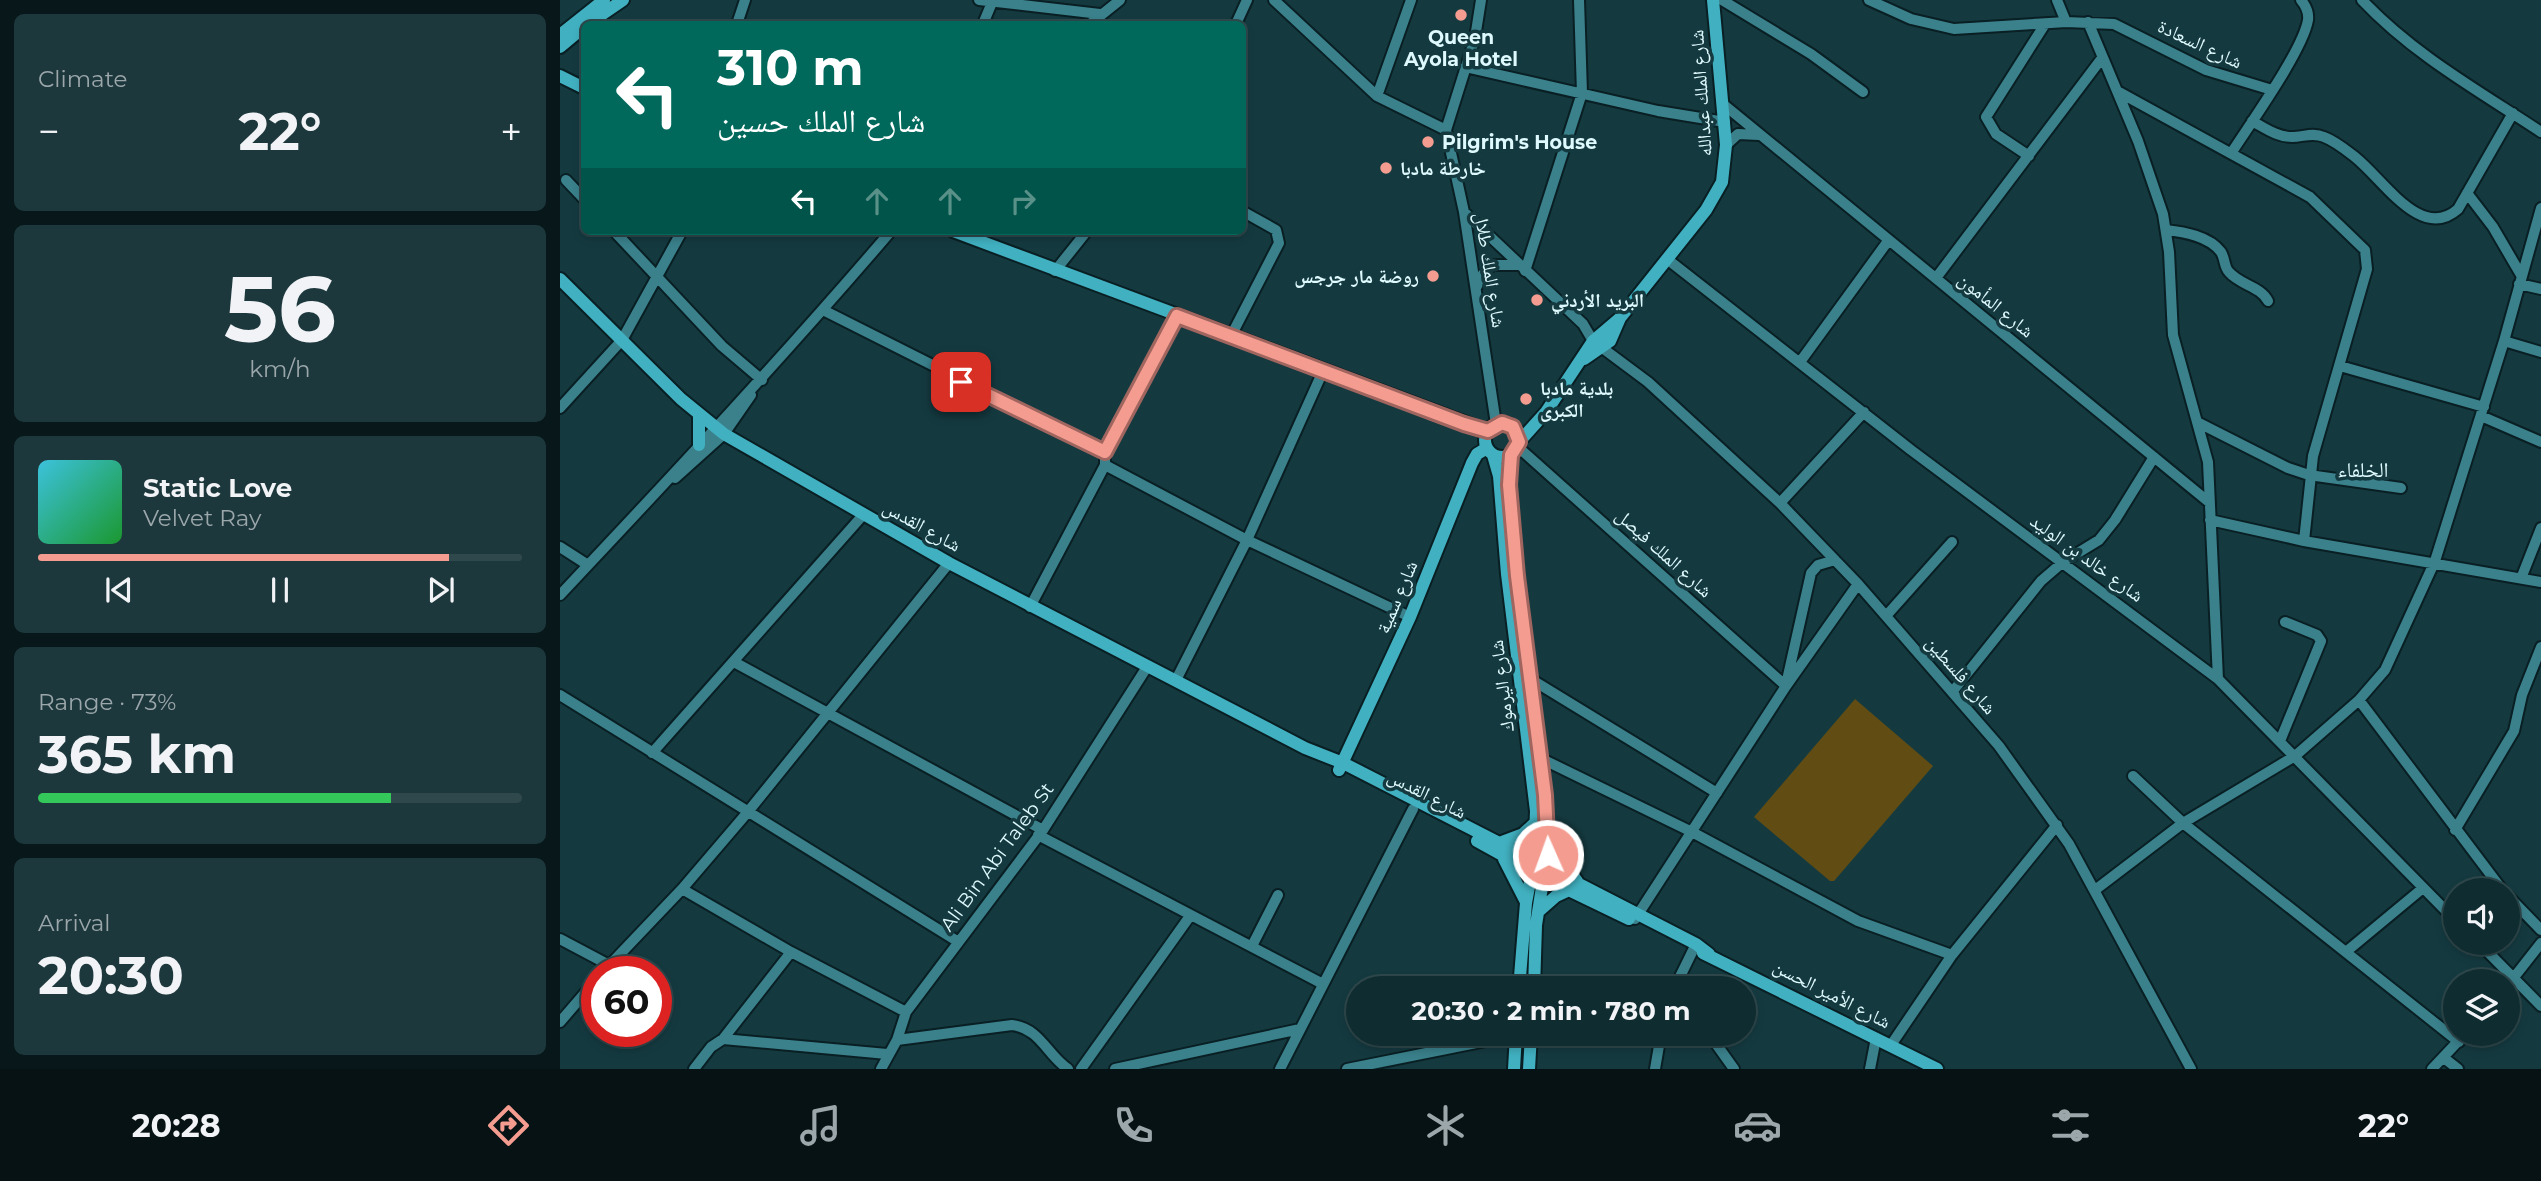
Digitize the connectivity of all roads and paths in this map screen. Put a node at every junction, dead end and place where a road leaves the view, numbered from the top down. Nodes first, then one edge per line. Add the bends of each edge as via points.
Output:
1 (604, 0) edge
2 (623, 0) edge
3 (745, 0) edge
4 (979, 0) edge
5 (993, 0) edge
6 (1120, 0) edge
7 (1247, 0) edge
8 (1274, 0) edge
9 (1411, 0) edge
10 (1481, 0) edge
11 (1579, 0) edge
12 (1713, 0) edge
13 (1722, 0) edge
14 (1869, 0) edge
15 (2057, 0) edge
16 (2301, 0) edge
17 (2362, 0) edge
18 (1100, 14) junction
19 (593, 21) edge
20 (738, 21) edge
21 (984, 21) edge
22 (1093, 21) edge
23 (1237, 21) edge
24 (2066, 22) junction
25 (2088, 22) junction
26 (2045, 24) junction
27 (581, 30) edge
28 (560, 35) edge
29 (560, 47) edge
30 (2102, 58) junction
31 (1465, 66) junction
32 (560, 76) edge
33 (581, 86) edge
34 (2272, 90) junction
35 (2117, 91) junction
36 (1863, 92) dead end
37 (1582, 93) junction
38 (1377, 96) junction
39 (1723, 104) junction
40 (2513, 113) junction
41 (2252, 121) junction
42 (1725, 122) junction
43 (1446, 130) junction
44 (2541, 132) edge
45 (1759, 135) junction
46 (1726, 145) junction
47 (2232, 152) junction
48 (2029, 156) junction
49 (566, 180) dead end
50 (2467, 192) junction
51 (581, 197) edge
52 (2541, 208) edge
53 (1464, 212) junction
54 (1246, 213) edge
55 (2166, 230) junction
56 (618, 235) edge
57 (680, 235) edge
58 (888, 235) edge
59 (963, 235) edge
60 (1084, 235) edge
61 (1888, 241) junction
62 (1667, 259) junction
63 (1522, 268) junction
64 (1055, 271) junction
65 (658, 278) junction
66 (1936, 278) junction
67 (560, 279) edge
68 (2520, 280) junction
69 (1476, 289) junction
70 (2541, 289) edge
71 (2268, 302) dead end
72 (823, 310) junction
73 (1177, 316) junction
74 (1231, 336) junction
75 (622, 340) junction
76 (1602, 340) junction
77 (2504, 341) junction
78 (2541, 352) edge
79 (1800, 362) junction
80 (2340, 366) junction
81 (1323, 371) junction
82 (760, 382) junction
83 (560, 408) edge
84 (2482, 411) junction
85 (1864, 412) junction
86 (699, 415) junction
87 (2199, 423) junction
88 (1492, 428) junction
89 (720, 431) junction
90 (2541, 442) edge
91 (699, 445) junction
92 (1516, 448) junction
93 (1490, 451) junction
94 (1105, 452) junction
95 (2154, 457) junction
96 (1105, 465) junction
97 (2309, 475) junction
98 (667, 483) junction
99 (2400, 488) dead end
100 (1780, 503) junction
101 (2210, 503) junction
102 (863, 515) junction
103 (2210, 520) junction
104 (2541, 528) edge
105 (1247, 540) junction
106 (2304, 541) junction
107 (1952, 542) dead end
108 (560, 547) edge
109 (1835, 560) junction
110 (2435, 561) junction
111 (2063, 562) junction
112 (949, 564) junction
113 (588, 565) junction
114 (2522, 576) junction
115 (2541, 582) edge
116 (1858, 584) junction
117 (560, 595) edge
118 (1030, 607) junction
119 (1886, 616) junction
120 (1410, 617) junction
121 (2286, 622) dead end
122 (2541, 648) edge
123 (734, 662) junction
124 (1147, 667) junction
125 (2537, 670) edge
126 (1529, 678) junction
127 (2218, 678) junction
128 (1176, 680) junction
129 (1786, 686) junction
130 (1953, 691) junction
131 (560, 695) edge
132 (2359, 700) junction
133 (826, 715) junction
134 (2280, 741) junction
135 (652, 753) junction
136 (2295, 756) junction
137 (1540, 758) junction
138 (1341, 767) junction
139 (2133, 776) dead end
140 (1717, 793) junction
141 (1413, 808) junction
142 (747, 813) junction
143 (1432, 814) junction
144 (1536, 822) junction
145 (2183, 823) junction
146 (2057, 825) junction
147 (2455, 830) junction
148 (1041, 832) junction
149 (1692, 832) junction
150 (1549, 843) junction
151 (1499, 848) junction
152 (1539, 869) junction
153 (2493, 878) edge
154 (1574, 887) junction
155 (2423, 888) junction
156 (682, 889) junction
157 (2095, 890) junction
158 (1278, 895) dead end
159 (1526, 903) junction
160 (2443, 908) edge
161 (2520, 908) edge
162 (1539, 912) junction
163 (1190, 916) junction
164 (1636, 918) junction
165 (2541, 930) edge
166 (560, 939) edge
167 (957, 941) junction
168 (2541, 943) edge
169 (1252, 946) junction
170 (1695, 946) junction
171 (2347, 951) junction
172 (791, 952) junction
173 (1952, 955) junction
174 (2489, 955) edge
175 (587, 956) edge
176 (618, 956) edge
177 (2501, 969) edge
178 (2520, 970) edge
179 (1520, 976) edge
180 (1535, 976) edge
181 (1680, 976) edge
182 (1323, 984) junction
183 (2520, 988) edge
184 (581, 998) edge
185 (2541, 1006) edge
186 (906, 1012) junction
187 (560, 1022) edge
188 (2443, 1024) edge
189 (1300, 1029) junction
190 (1876, 1038) junction
191 (723, 1039) junction
192 (897, 1040) junction
193 (1891, 1045) junction
194 (1465, 1046) edge
195 (1515, 1046) edge
196 (1530, 1046) edge
197 (1659, 1046) edge
198 (1718, 1046) edge
199 (2455, 1046) edge
200 (887, 1054) junction
201 (2444, 1058) junction
202 (1369, 1067) edge
203 (694, 1069) edge
204 (881, 1069) edge
205 (1068, 1069) edge
206 (1081, 1069) edge
207 (1115, 1069) edge
208 (1280, 1069) edge
209 (1347, 1069) edge
210 (1514, 1069) edge
211 (1529, 1069) edge
212 (1655, 1069) edge
213 (1734, 1069) edge
214 (1870, 1069) edge
215 (1937, 1069) edge
216 (2190, 1069) edge
217 (2432, 1069) edge
218 (2458, 1069) edge

1 - 28 main road
2 - 19 main road
3 - 20 street
4 - 5 street
5 - 18 street
5 - 21 street
6 - 18 street
7 - 23 street
8 - 38 street
9 - 38 street
10 - 31 street, شارع الملك طلال
11 - 37 street
12 - 39 main road, شارع الملك عبدالله
13 - 36 street
14 - 26 street, شارع السعادة via 1911,19 1954,29
15 - 24 street
16 - 34 street via 2308,12 2306,26
17 - 40 street via 2449,74
18 - 22 street
24 - 25 street, شارع السعادة
24 - 26 street, شارع السعادة
25 - 30 street
25 - 34 street, شارع السعادة via 2114,24 2206,70
26 - 48 street via 1986,117 1996,134
27 - 29 main road
30 - 35 street
30 - 48 street
31 - 37 street
31 - 43 street, شارع الملك طلال
32 - 33 main road
34 - 41 street
35 - 47 street
35 - 55 street
37 - 42 street
37 - 63 street
38 - 43 street
39 - 42 main road, شارع الملك عبدالله
39 - 45 street, شارع المأمون
40 - 44 street
40 - 50 street
41 - 47 street
41 - 50 street via 2284,136 2323,136 2339,145 2424,218 2451,215
42 - 46 main road, شارع الملك عبدالله
43 - 53 street, شارع الملك طلال
45 - 46 street via 1738,134
45 - 61 street, شارع المأمون
46 - 62 main road, شارع الملك عبدالله via 1722,182 1715,197
47 - 80 street via 2310,197 2365,250 2367,270
48 - 66 street
49 - 51 street
50 - 68 street via 2493,227
52 - 68 street
53 - 63 street, شارع فلسطين
53 - 69 street, شارع الملك طلال
54 - 74 street via 1276,230 1279,243
55 - 71 street via 2212,244 2230,273 2262,293
55 - 87 street via 2173,335
56 - 65 street
57 - 65 street
58 - 72 street
59 - 64 main road
60 - 64 street
61 - 66 street, شارع المأمون
61 - 79 street
62 - 76 main road, شارع الملك عبدالله
62 - 79 street, شارع خالد بن الوليد
63 - 69 street via 1492,265
63 - 76 street, شارع فلسطين
64 - 73 main road
65 - 75 street
65 - 82 street
66 - 95 street, شارع المأمون
67 - 75 main road, شارع القدس
68 - 70 street
68 - 77 street
69 - 88 street, شارع الملك طلال
72 - 82 street
72 - 94 street
73 - 74 main road
73 - 94 street
74 - 81 main road
75 - 83 street
75 - 86 main road, شارع القدس
76 - 92 main road
76 - 100 street, شارع فلسطين
77 - 78 street
77 - 84 street
79 - 85 street, شارع خالد بن الوليد
80 - 84 street
80 - 97 street
81 - 88 main road
81 - 105 street
82 - 89 street
84 - 90 street
84 - 110 street
85 - 100 street
85 - 111 street, شارع خالد بن الوليد
86 - 89 main road, شارع القدس
86 - 91 main road
87 - 97 street via 2272,462
87 - 101 street via 2206,448
88 - 92 main road via 1513,427
88 - 93 main road, شارع اليرموك
89 - 91 street
89 - 98 street
89 - 102 main road, شارع القدس
91 - 98 street
92 - 93 main road via 1502,457
92 - 126 main road, شارع اليرموك via 1509,485
92 - 129 street, شارع الملك فيصل
93 - 120 main road, شارع سمية via 1474,458
93 - 144 main road, شارع اليرموك via 1499,476
94 - 96 street
95 - 101 street, شارع المأمون
95 - 111 street via 2099,540
96 - 105 street
96 - 118 street
97 - 99 street
97 - 106 street
98 - 113 street
100 - 109 street, شارع فلسطين
101 - 103 street
102 - 112 main road, شارع القدس
102 - 123 street
103 - 106 street
103 - 127 street
104 - 114 street
105 - 120 street
105 - 128 street
106 - 110 street
107 - 119 street
108 - 113 street
109 - 116 street, شارع فلسطين
109 - 129 street via 1818,565 1811,573
110 - 114 street
110 - 132 street via 2385,670
111 - 127 street, شارع خالد بن الوليد
111 - 130 street via 2041,581
112 - 118 main road, شارع القدس
112 - 133 street
113 - 117 street
114 - 115 street
116 - 119 street, شارع فلسطين
116 - 129 street
118 - 124 main road, شارع القدس
119 - 130 street, شارع فلسطين
120 - 138 main road, شارع سمية
121 - 134 street via 2321,641
122 - 125 street
123 - 133 street
123 - 135 street
124 - 128 main road, شارع القدس
124 - 148 street, Ali Bin Abi Taleb St
125 - 147 street via 2522,695 2514,731
126 - 137 main road, شارع اليرموك
126 - 140 street
127 - 134 street, شارع خالد بن الوليد
128 - 138 main road, شارع القدس
129 - 140 street
130 - 146 street, شارع فلسطين
131 - 135 street
132 - 136 street
132 - 147 street
133 - 142 street
133 - 148 street
134 - 136 street, شارع خالد بن الوليد
135 - 142 street
136 - 145 street
136 - 155 street, شارع خالد بن الوليد
137 - 149 street
137 - 150 main road, شارع اليرموك
138 - 141 main road, شارع القدس
138 - 143 main road, شارع القدس
139 - 145 street
140 - 149 street
141 - 143 main road, شارع القدس
141 - 182 street
142 - 156 street
142 - 167 street
143 - 151 main road, شارع القدس
144 - 151 main road
144 - 152 main road, شارع اليرموك
145 - 157 street
145 - 171 street
146 - 157 street, شارع فلسطين
146 - 173 street
147 - 153 street
148 - 163 street
148 - 167 street, Ali Bin Abi Taleb St
149 - 164 street
149 - 173 street via 1858,921
150 - 152 main road, شارع اليرموك
150 - 154 main road
151 - 152 main road, شارع القدس
151 - 159 main road
152 - 154 main road, شارع الأمير الحسن
152 - 159 main road
152 - 162 main road
154 - 162 main road
154 - 164 main road, شارع الأمير الحسن
155 - 160 street, شارع خالد بن الوليد
155 - 171 street
156 - 172 street
156 - 176 street
157 - 216 street, شارع فلسطين
158 - 169 street
159 - 179 main road
161 - 165 street
162 - 180 main road
163 - 169 street
163 - 206 street
164 - 170 main road, شارع الأمير الحسن
166 - 175 street
167 - 186 street, Ali Bin Abi Taleb St
168 - 178 street
169 - 182 street
170 - 181 street
170 - 190 main road, شارع الأمير الحسن
171 - 188 street
172 - 186 street
172 - 191 street
173 - 193 street
174 - 177 street
182 - 189 street
183 - 185 street
184 - 187 street
186 - 192 street, Ali Bin Abi Taleb St
189 - 207 street
189 - 208 street
190 - 193 main road, شارع الأمير الحسن
190 - 214 street
191 - 200 street
191 - 203 street via 711,1046
192 - 200 street, Ali Bin Abi Taleb St
192 - 205 street via 1025,1027
193 - 215 main road, شارع الأمير الحسن
194 - 202 street
195 - 210 main road
196 - 211 main road
197 - 212 street
198 - 213 street
199 - 201 street
200 - 204 street, Ali Bin Abi Taleb St
201 - 217 street
201 - 218 street
202 - 209 street

